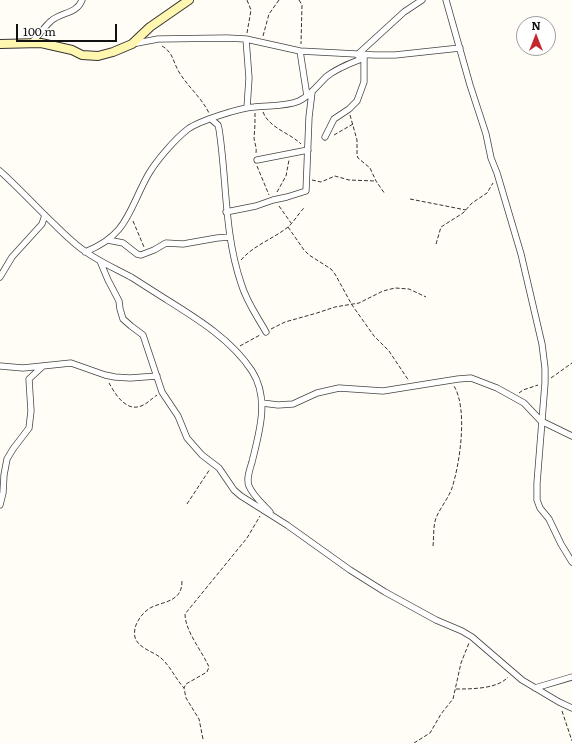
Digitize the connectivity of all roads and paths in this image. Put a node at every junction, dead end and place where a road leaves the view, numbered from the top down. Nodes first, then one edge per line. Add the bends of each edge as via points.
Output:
1 (82, 0) edge
2 (189, 0) edge
3 (247, 0) edge
4 (279, 0) edge
5 (299, 0) edge
6 (422, 0) edge
7 (446, 0) edge
8 (158, 39) junction
9 (246, 39) junction
10 (32, 42) junction
11 (262, 42) junction
12 (0, 44) edge
13 (132, 44) junction
14 (460, 48) junction
15 (300, 50) junction
16 (362, 56) junction
17 (309, 94) junction
18 (261, 106) junction
19 (247, 108) junction
20 (348, 109) junction
21 (211, 119) junction
22 (325, 137) dead end
23 (308, 150) junction
24 (290, 153) junction
25 (257, 160) dead end
26 (0, 171) edge
27 (497, 173) junction
28 (307, 176) junction
29 (376, 181) junction
30 (384, 194) dead end
31 (274, 197) junction
32 (410, 199) dead end
33 (304, 208) dead end
34 (466, 210) junction
35 (226, 212) junction
36 (130, 213) junction
37 (45, 215) junction
38 (291, 224) junction
39 (288, 227) junction
40 (230, 237) junction
41 (108, 240) junction
42 (436, 244) dead end
43 (85, 252) junction
44 (147, 254) junction
45 (100, 261) junction
46 (236, 266) junction
47 (0, 277) edge
48 (426, 297) dead end
49 (352, 305) junction
50 (266, 332) junction
51 (234, 350) junction
52 (572, 363) edge
53 (0, 366) edge
54 (42, 367) junction
55 (105, 376) junction
56 (157, 376) junction
57 (451, 381) junction
58 (545, 383) junction
59 (412, 386) junction
60 (162, 392) junction
61 (515, 398) junction
62 (262, 403) junction
63 (541, 421) junction
64 (572, 436) edge
65 (214, 464) junction
66 (187, 504) dead end
67 (0, 505) edge
68 (258, 507) junction
69 (273, 516) junction
70 (433, 546) dead end
71 (572, 562) edge
72 (182, 581) dead end
73 (472, 637) junction
74 (512, 672) junction
75 (572, 677) edge
76 (184, 688) junction
77 (535, 688) junction
78 (455, 689) junction
79 (559, 702) junction
80 (572, 708) edge
81 (204, 739) dead end
82 (572, 741) edge
83 (414, 743) edge

1 - 10 street via 72,11 52,20
2 - 13 street via 150,27
3 - 9 path via 251,10
4 - 11 path via 269,14
5 - 15 path via 302,5
6 - 16 street via 404,12
7 - 14 street
8 - 9 street
8 - 13 street
8 - 21 path via 170,52 179,71 201,99
9 - 11 street
9 - 19 street via 249,78
10 - 12 street
10 - 13 street via 72,50 82,56 98,56
11 - 15 street
14 - 16 street
14 - 27 street
15 - 16 street
15 - 17 street
16 - 17 street via 333,72
16 - 20 street via 365,74 362,90 357,101
17 - 18 street via 291,103
17 - 23 street
18 - 19 street
18 - 23 path via 266,118
19 - 21 street
20 - 22 street via 334,119
20 - 29 path via 357,140 358,158 370,168
21 - 35 street via 219,129
21 - 36 street via 189,128 176,140 149,174
23 - 24 street
23 - 28 street
24 - 25 street
24 - 31 path via 286,176
26 - 37 street
27 - 34 path via 487,193
27 - 58 street via 529,284 542,344
28 - 29 path via 317,182 336,176 349,180
28 - 31 street via 306,191 287,197
29 - 30 path
31 - 35 street via 256,206
31 - 38 path
32 - 34 path
33 - 38 path
34 - 42 path via 441,227
35 - 40 street
36 - 41 street via 122,226
36 - 44 path
37 - 43 street
37 - 47 street via 42,224 12,257
38 - 39 path
39 - 46 path via 248,253
39 - 49 path via 309,255 331,269
40 - 44 street via 183,244 166,243
40 - 46 street
41 - 43 street
41 - 44 street via 123,243 139,255
43 - 45 street
45 - 51 street via 194,316
45 - 56 street via 119,300 124,319 143,335
46 - 50 street via 245,295
48 - 49 path via 395,288
49 - 50 path via 335,307 285,322
49 - 59 path via 374,336 389,351
50 - 51 path
51 - 62 street via 253,373
52 - 58 path
53 - 54 street
54 - 55 street via 71,363
54 - 67 street via 29,379 29,428 7,459
55 - 56 street
55 - 60 path via 121,401 132,407 146,404
56 - 60 street
57 - 59 street
57 - 61 street via 476,379
57 - 70 path via 462,408 458,464 448,497 435,522
58 - 61 path via 523,390
58 - 63 street
59 - 62 street via 383,391 339,388 317,393 293,404
60 - 65 street via 178,416 187,438
61 - 63 street via 524,403
62 - 69 street via 262,419 248,483
63 - 64 street
63 - 71 street via 537,500
65 - 66 path
65 - 68 street via 234,490
68 - 69 street
68 - 76 path via 260,515 247,538 185,614 191,634 209,670 186,684
69 - 73 street via 385,592
72 - 76 path via 181,592 145,612 136,625 135,637 139,644 168,665
73 - 74 street
73 - 78 path via 461,663
74 - 77 street
74 - 78 path via 503,682 484,687
75 - 77 street
76 - 81 path via 186,698 199,719
77 - 79 street
78 - 83 path via 453,699 433,730
79 - 80 street
79 - 82 path

